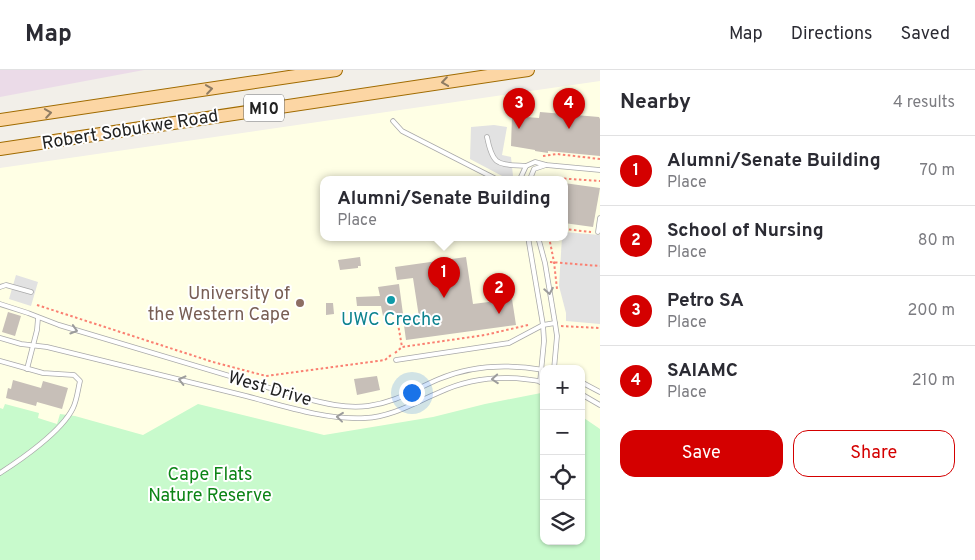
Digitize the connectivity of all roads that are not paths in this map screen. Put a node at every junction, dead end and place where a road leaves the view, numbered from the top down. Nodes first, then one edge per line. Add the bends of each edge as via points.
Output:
1 (336, 70) edge
2 (528, 70) edge
3 (0, 120) edge
4 (393, 121) dead end
5 (487, 137) dead end
6 (0, 149) edge
7 (546, 165) junction
8 (526, 166) junction
9 (600, 170) edge
10 (490, 176) edge
11 (521, 176) edge
12 (531, 176) edge
13 (600, 218) edge
14 (598, 232) dead end
15 (528, 241) edge
16 (540, 243) joint
17 (529, 245) junction
18 (0, 287) edge
19 (31, 292) dead end
20 (0, 304) edge
21 (38, 318) junction
22 (555, 323) junction
23 (543, 325) junction
24 (0, 338) edge
25 (33, 345) junction
26 (396, 360) dead end
27 (0, 361) edge
28 (543, 365) edge
29 (554, 365) edge
30 (27, 369) junction
31 (540, 370) edge
32 (540, 382) edge
33 (585, 384) edge
34 (600, 392) edge
35 (585, 396) edge
36 (600, 405) edge
37 (0, 473) edge

3 -> 1 main road, Robert Sobukwe Road / M10
2 -> 6 main road, Robert Sobukwe Road / M10
4 - 10 lane via 402,131
5 - 8 lane via 493,159 506,165
7 - 8 lane via 535,162
7 - 9 lane
7 - 12 lane via 534,169
8 - 11 lane
13 - 14 lane
15 - 17 lane
16 - 17 lane
16 -> 22 lane
17 - 23 lane
18 - 19 lane via 6,285
20 - 21 lane, West Drive
21 - 25 lane
21 -> 31 lane, West Drive via 300,397 347,407 398,399 457,372 513,367
22 - 23 lane
22 - 29 lane
23 - 26 lane via 509,343
23 - 28 lane
24 - 25 lane, West Drive
25 - 30 lane
32 -> 25 lane, West Drive via 518,378 481,380 441,391 383,415 344,417 297,409
27 - 30 lane
30 - 37 lane via 74,375 80,381 74,406 66,420 25,457
33 - 34 lane
35 - 36 lane

